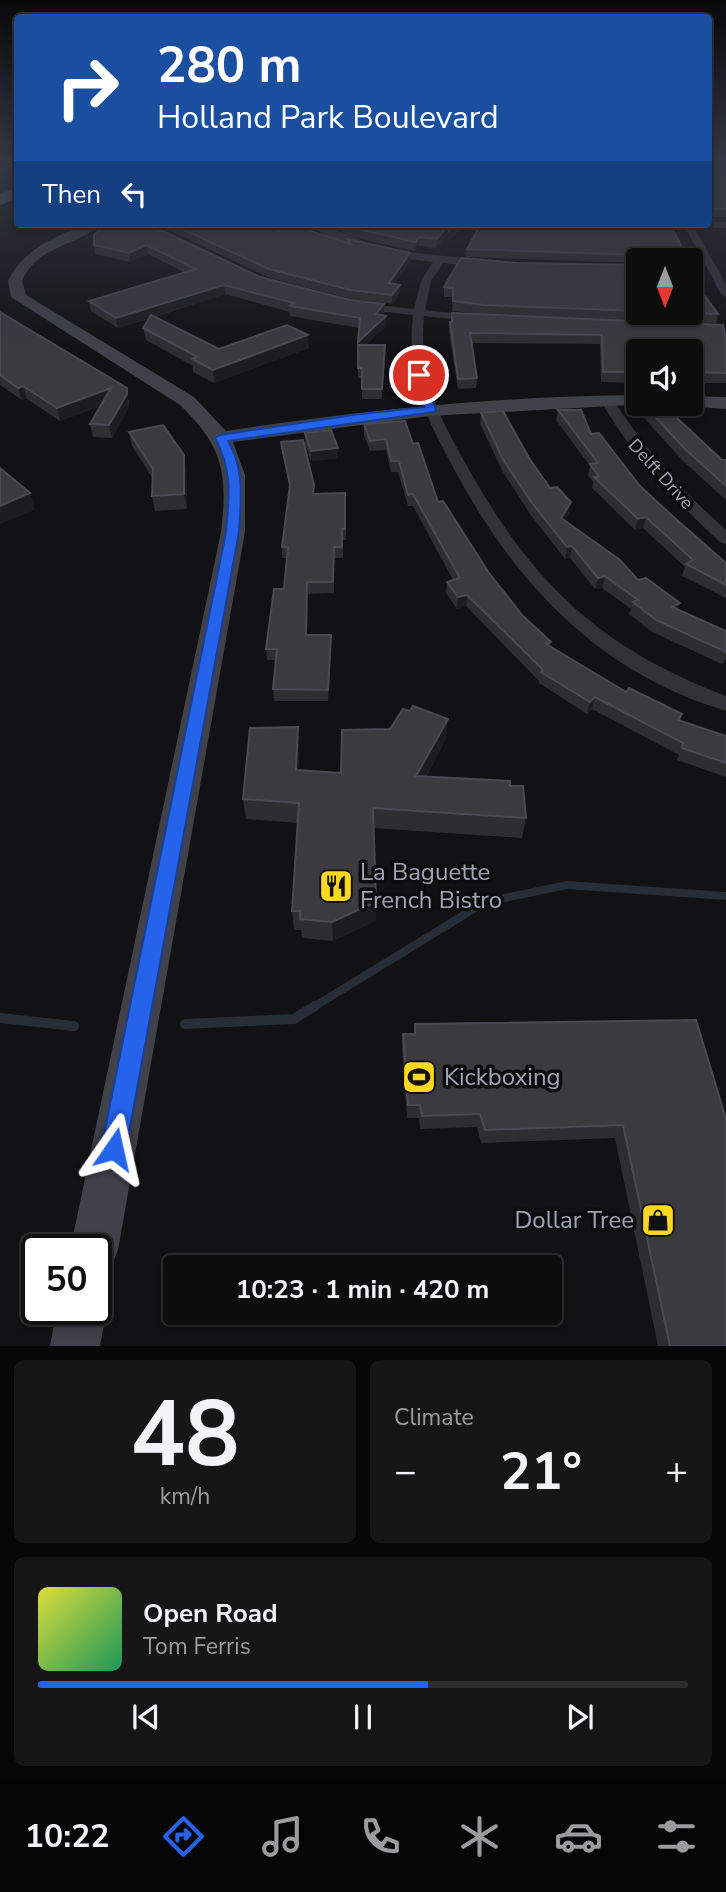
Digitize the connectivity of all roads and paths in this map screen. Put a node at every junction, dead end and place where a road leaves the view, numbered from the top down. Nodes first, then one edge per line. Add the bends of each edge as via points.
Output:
1 (92, 228) edge
2 (323, 228) edge
3 (690, 228) edge
4 (441, 259) junction
5 (500, 265) edge
6 (704, 271) edge
7 (714, 272) junction
8 (726, 294) edge
9 (351, 304) edge
10 (421, 314) junction
11 (496, 320) edge
12 (607, 401) junction
13 (626, 401) edge
14 (703, 403) edge
15 (726, 404) edge
16 (430, 410) junction
17 (220, 438) junction
18 (726, 539) edge
19 (726, 704) edge
20 (97, 1234) edge
21 (79, 1325) edge
22 (75, 1346) edge

1 - 17 main road via 25,263 15,281 19,297 187,401
2 - 4 street via 365,244
3 - 7 street
4 - 5 street
4 - 10 street via 425,283
6 - 7 street
7 - 8 street
9 - 10 street
10 - 11 street
10 - 16 street via 417,358
12 - 13 main road
12 - 16 main road
12 - 18 street, Delft Drive via 634,445 672,489
14 - 15 main road
16 - 17 main road
16 - 19 street via 493,524 567,613 649,669
17 - 20 main road via 236,477 233,532
21 - 22 main road

